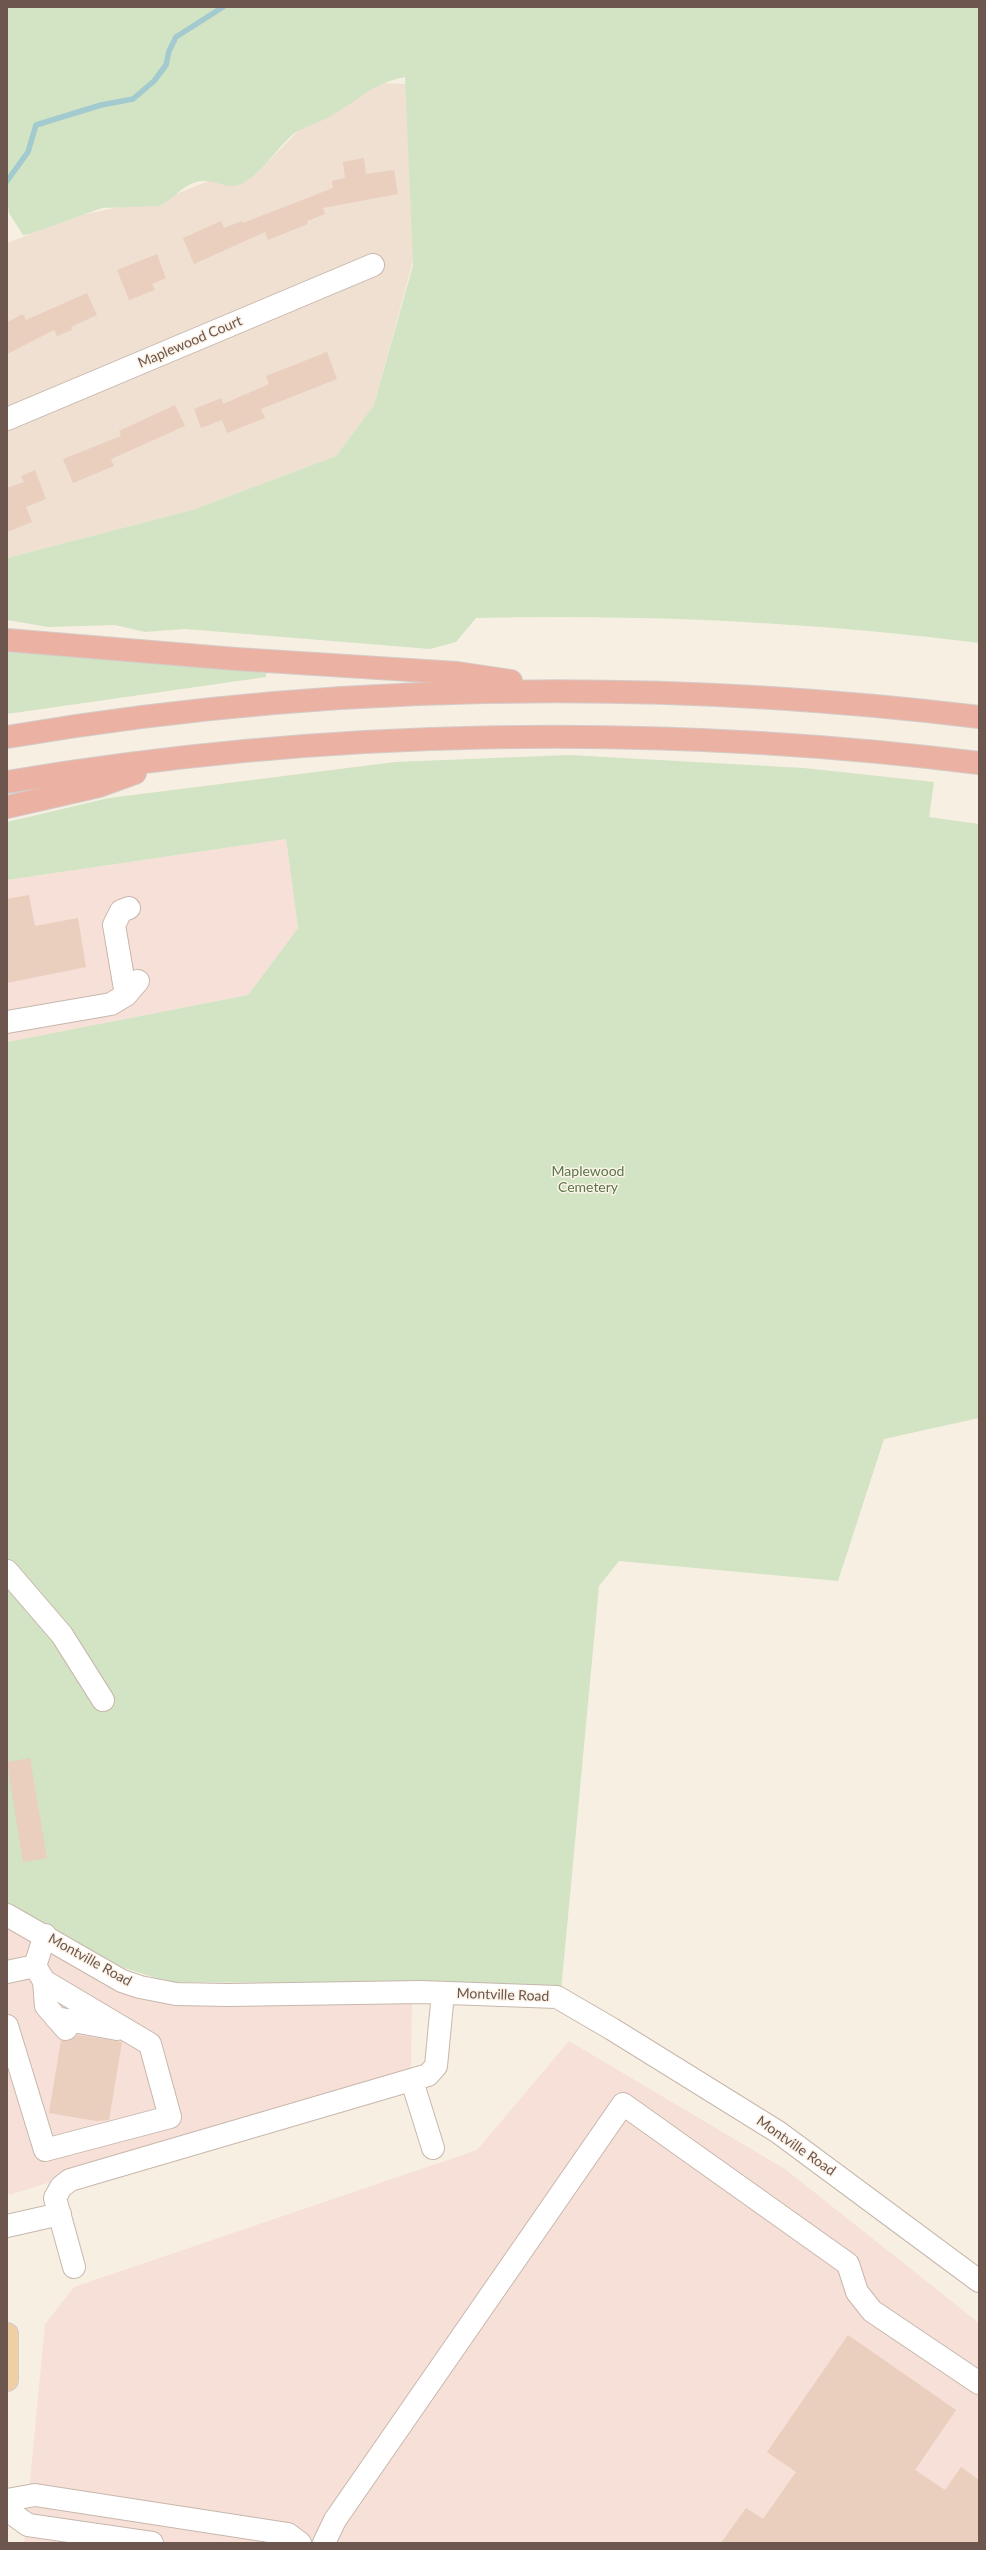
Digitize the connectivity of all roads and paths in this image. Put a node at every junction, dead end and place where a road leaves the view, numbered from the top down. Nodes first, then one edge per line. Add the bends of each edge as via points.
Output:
1 (373, 265) dead end
2 (7, 419) edge
3 (7, 640) edge
4 (543, 690) junction
5 (979, 717) edge
6 (7, 737) edge
7 (160, 761) junction
8 (979, 763) edge
9 (7, 782) edge
10 (7, 807) edge
11 (128, 908) dead end
12 (7, 1022) edge
13 (7, 1571) edge
14 (103, 1700) dead end
15 (7, 1915) edge
16 (45, 1935) junction
17 (7, 1972) edge
18 (40, 1973) junction
19 (443, 1993) junction
20 (7, 2026) edge
21 (69, 2026) junction
22 (125, 2030) junction
23 (412, 2081) junction
24 (433, 2148) dead end
25 (60, 2214) junction
26 (7, 2226) edge
27 (74, 2267) dead end
28 (979, 2281) edge
29 (7, 2334) edge
30 (7, 2380) edge
31 (979, 2383) edge
32 (7, 2500) edge
33 (7, 2510) edge
34 (152, 2543) edge
35 (300, 2543) edge
36 (324, 2543) edge

1 - 2 street, Maplewood Court
3 - 4 highway via 457,673 505,680
4 - 5 highway via 735,694
4 - 6 highway via 382,695 262,704 116,720
7 - 8 highway via 360,742 575,736 782,744
7 - 9 highway
7 - 10 highway via 104,784
11 - 12 street via 121,912 114,925 132,988 111,1004
13 - 14 street via 62,1635
15 - 16 street, Montville Road
16 - 18 street
16 - 19 street, Montville Road via 122,1981 176,1994
17 - 18 street
18 - 21 street via 46,2006
18 - 22 street
19 - 23 street via 436,2066 428,2075
19 - 28 street, Montville Road via 558,1997 778,2132
20 - 22 street via 45,2150 170,2117 150,2044
21 - 22 street
21 - 22 street via 106,2035
23 - 24 street
23 - 25 street via 70,2180 61,2186 56,2198
25 - 26 street
25 - 27 street
29 - 30 main road
31 - 36 street via 872,2311 858,2292 848,2264 623,2104 334,2520
32 - 35 street via 35,2495 288,2534
33 - 34 street via 28,2525

